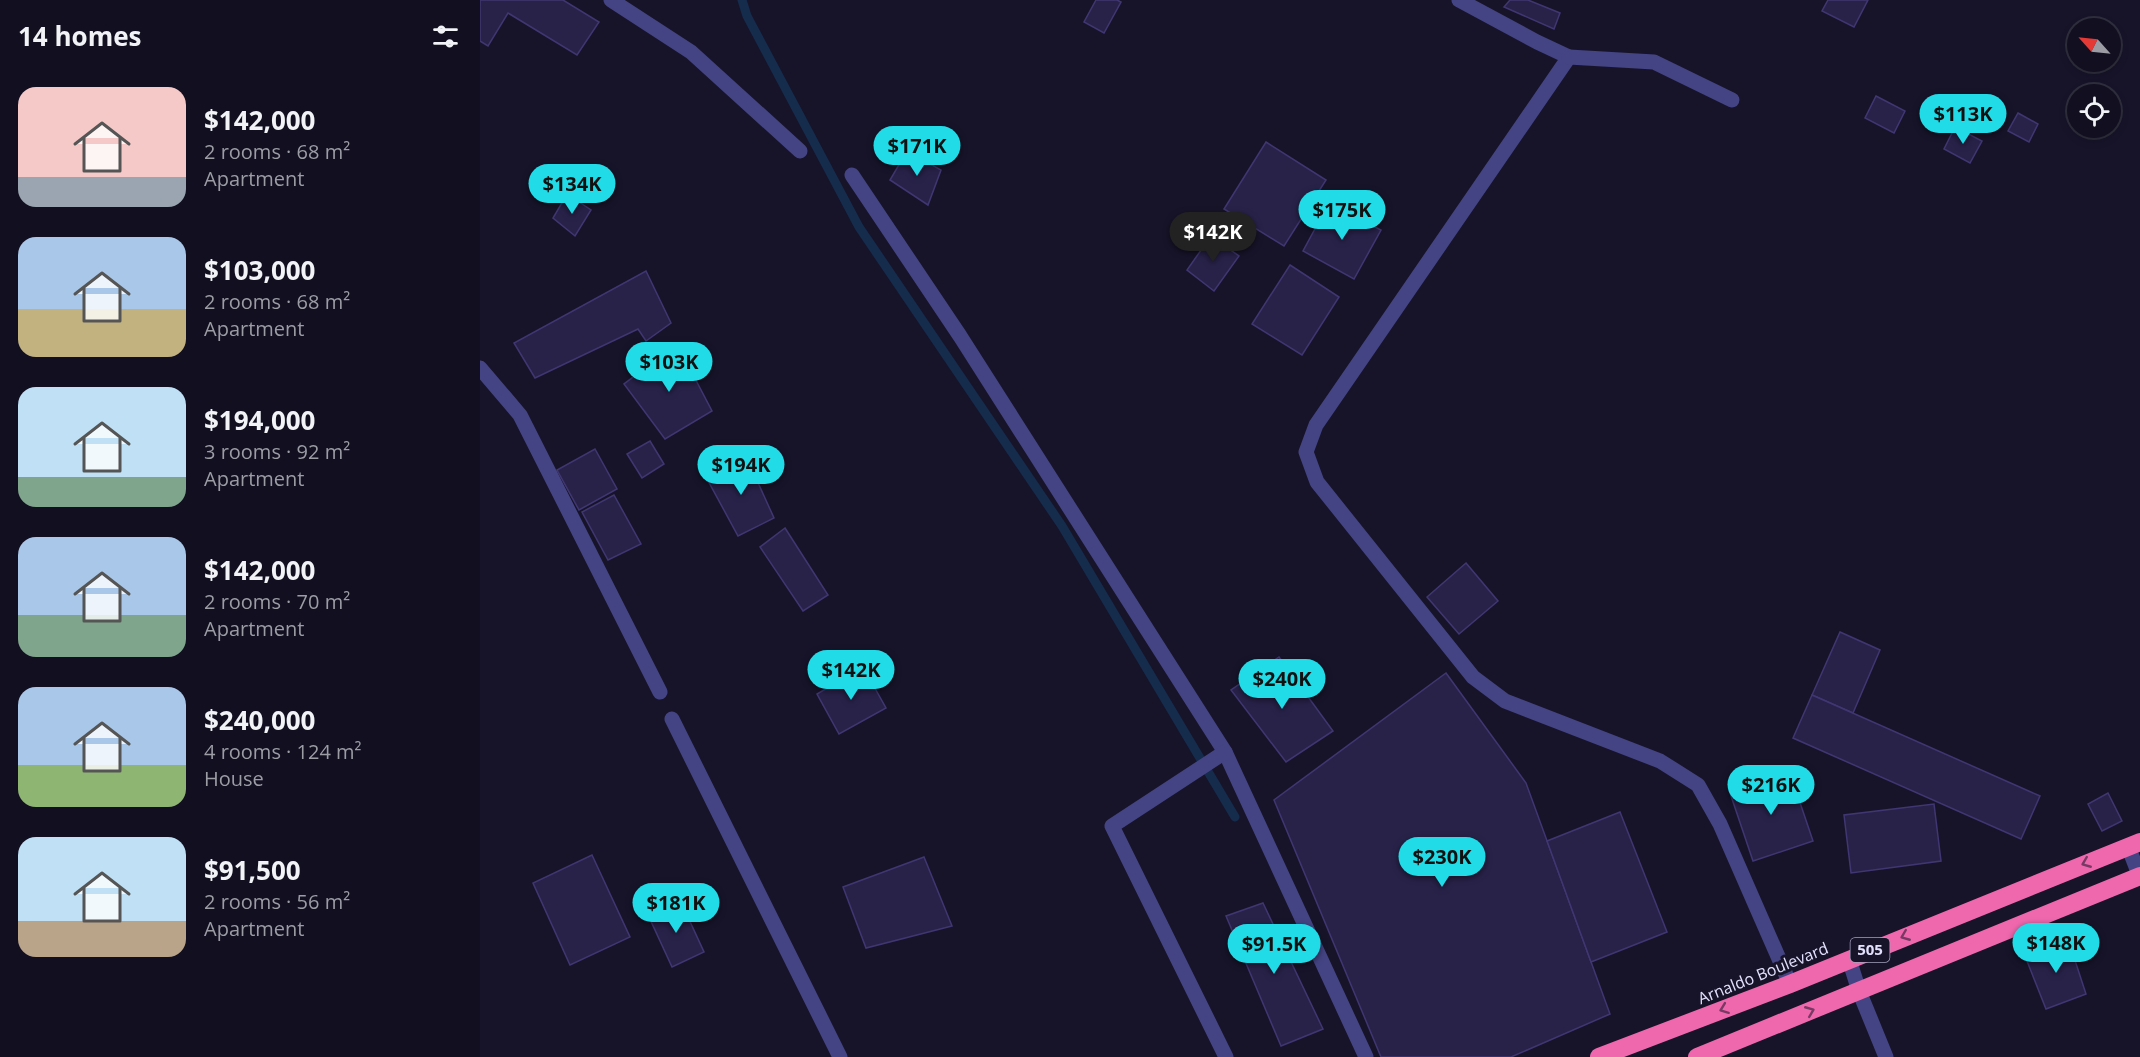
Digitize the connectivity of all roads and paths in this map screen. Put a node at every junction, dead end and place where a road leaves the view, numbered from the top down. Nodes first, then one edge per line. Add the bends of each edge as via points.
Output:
1 (611, 0) edge
2 (1459, 0) edge
3 (1569, 57) junction
4 (1732, 100) dead end
5 (800, 151) dead end
6 (852, 175) dead end
7 (480, 368) edge
8 (660, 692) dead end
9 (672, 719) dead end
10 (1225, 752) junction
11 (2134, 844) edge
12 (2140, 876) edge
13 (1849, 959) junction
14 (1791, 984) junction
15 (1859, 991) junction
16 (840, 1057) edge
17 (1226, 1057) edge
18 (1366, 1057) edge
19 (1599, 1057) edge
20 (1697, 1057) edge
21 (1886, 1057) edge

1 - 5 street via 691,52
2 - 3 street
3 - 4 street via 1654,62
3 - 14 street via 1316,425 1306,452 1317,482 1473,677 1504,701 1660,761 1698,785 1720,824
6 - 10 street via 960,336
7 - 8 street via 520,416
9 - 16 street
10 - 17 street via 1112,826
10 - 18 street
11 - 12 street
11 -> 13 highway, Arnaldo Boulevard / 505
12 - 15 highway, 505
13 - 14 highway, Arnaldo Boulevard / 505
13 - 15 street
14 -> 19 highway, Arnaldo Boulevard / 505
20 -> 15 highway, 505
15 - 21 street

